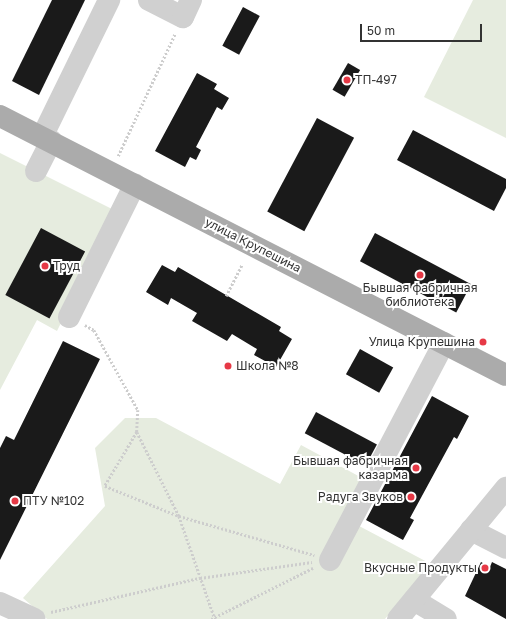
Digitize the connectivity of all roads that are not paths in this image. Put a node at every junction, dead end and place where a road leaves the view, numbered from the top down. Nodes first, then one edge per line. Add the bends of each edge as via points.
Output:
1 (109, 0) edge
2 (149, 0) edge
3 (187, 8) edge
4 (0, 116) edge
5 (46, 139) junction
6 (36, 171) dead end
7 (135, 184) junction
8 (69, 317) road end
9 (444, 343) junction
10 (506, 375) edge
11 (506, 488) edge
12 (471, 530) junction
13 (506, 548) edge
14 (330, 560) road end
15 (414, 600) junction
16 (0, 603) edge
17 (34, 618) edge
18 (398, 619) edge
19 (446, 619) edge

1 - 5 lane
2 - 3 lane
4 - 5 main road, улица Крупешина
5 - 6 lane
5 - 7 main road, улица Крупешина
7 - 8 lane
7 - 9 main road, улица Крупешина
9 - 10 main road, улица Крупешина
9 - 14 lane
11 - 12 lane
12 - 13 lane
12 - 15 lane
15 - 18 lane
15 - 19 lane
16 - 17 lane

